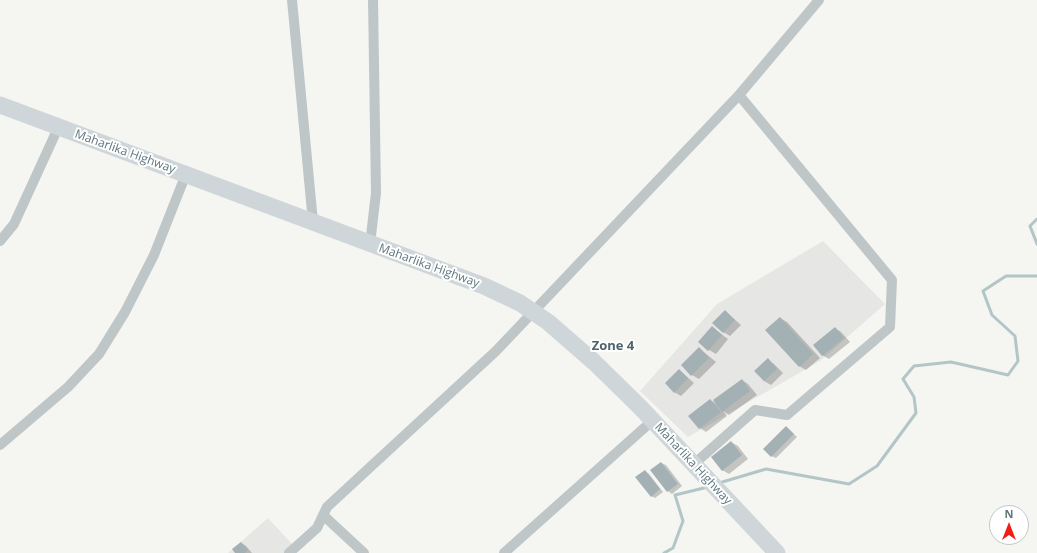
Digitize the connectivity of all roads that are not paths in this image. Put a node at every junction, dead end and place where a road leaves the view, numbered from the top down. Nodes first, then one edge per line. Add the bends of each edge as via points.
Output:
1 (292, 0) edge
2 (373, 0) edge
3 (819, 0) edge
4 (740, 95) junction
5 (0, 105) edge
6 (58, 128) junction
7 (186, 174) junction
8 (313, 222) junction
9 (0, 241) edge
10 (370, 244) junction
11 (534, 312) junction
12 (652, 421) junction
13 (0, 445) edge
14 (699, 469) junction
15 (323, 515) junction
16 (289, 553) edge
17 (364, 553) edge
18 (504, 553) edge
19 (777, 553) edge

1 - 8 street
2 - 10 street via 376,193
3 - 4 street
4 - 11 street
4 - 14 street via 892,280 890,327 786,415 755,410
5 - 6 highway, Maharlika Highway
6 - 7 highway, Maharlika Highway
6 - 9 street via 14,224
7 - 8 highway, Maharlika Highway
7 - 13 street via 154,255 125,312 99,354 68,387
8 - 10 highway, Maharlika Highway
10 - 11 highway, Maharlika Highway via 484,286
11 - 12 highway, Maharlika Highway via 594,362
11 - 15 street via 496,351 327,507
12 - 14 highway, Maharlika Highway
12 - 18 street
14 - 19 highway, Maharlika Highway
15 - 16 street via 317,528
15 - 17 street

